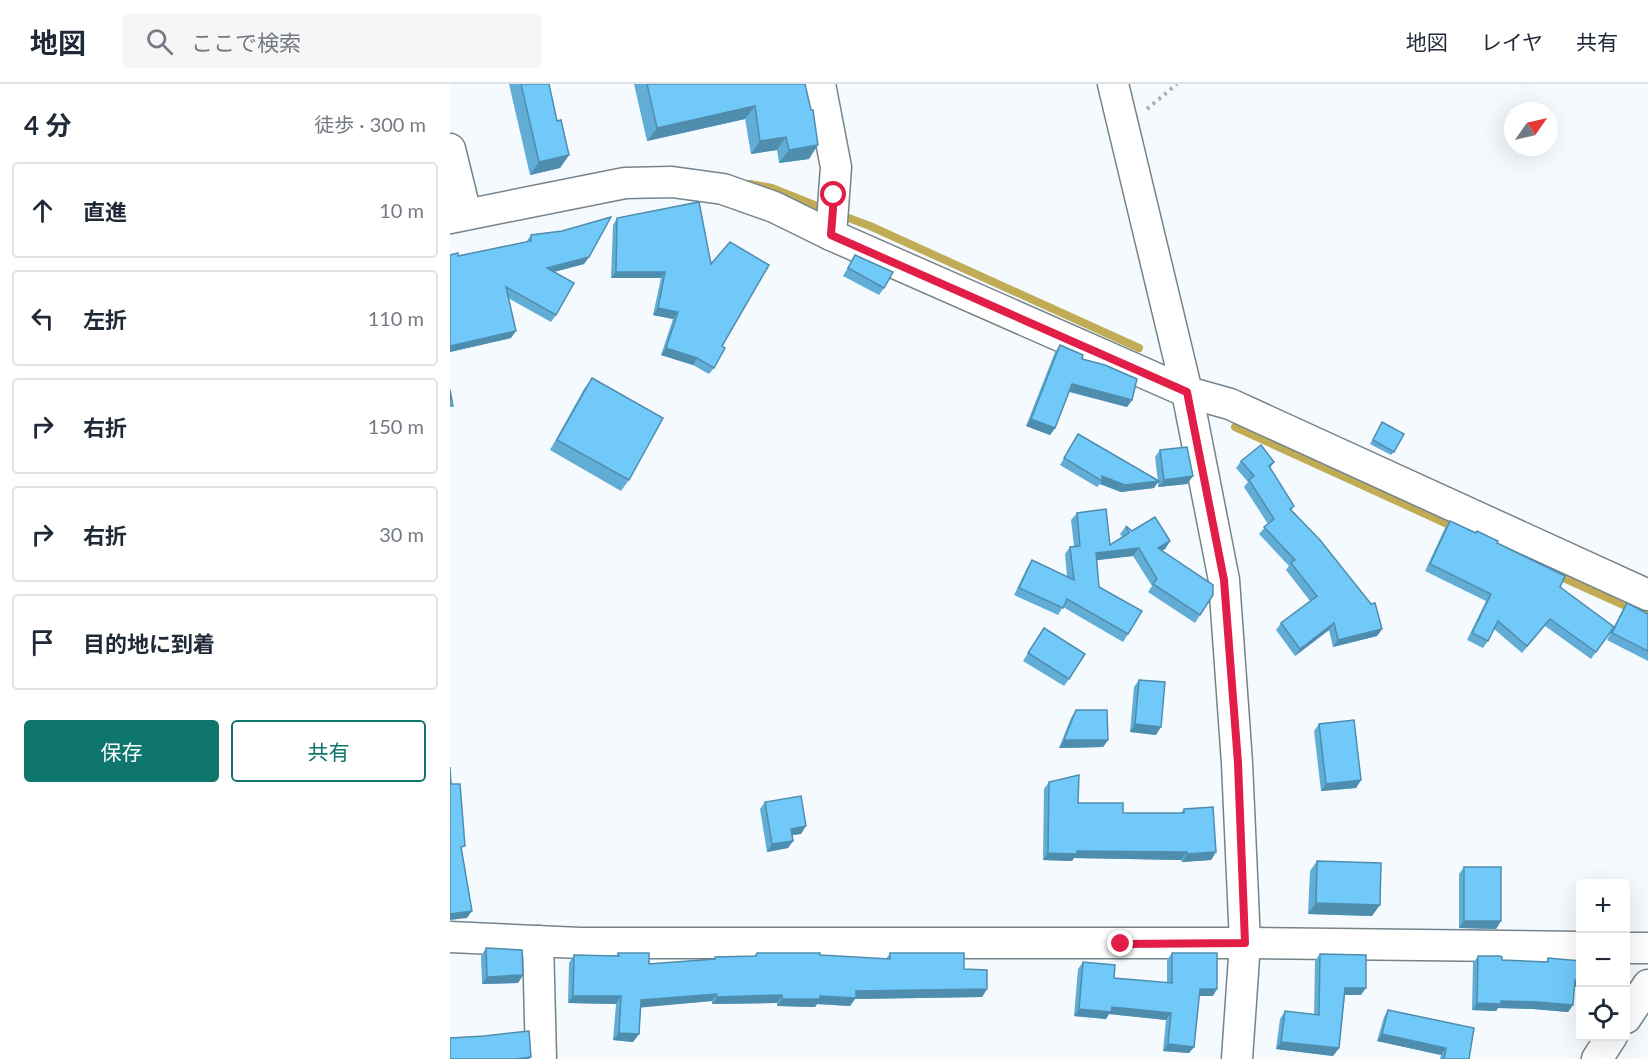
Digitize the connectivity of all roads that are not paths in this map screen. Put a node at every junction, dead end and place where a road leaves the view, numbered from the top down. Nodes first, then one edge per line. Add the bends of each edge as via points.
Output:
1 (820, 84) edge
2 (1113, 84) edge
3 (450, 149) edge
4 (460, 207) edge
5 (832, 232) junction
6 (1187, 392) junction
7 (1648, 596) edge
8 (450, 937) edge
9 (538, 941) junction
10 (1245, 943) junction
11 (1576, 947) edge
12 (1630, 948) edge
13 (1648, 948) edge
14 (1648, 985) edge
15 (1630, 1012) edge
16 (1609, 1041) edge
17 (541, 1059) edge
18 (1237, 1059) edge
19 (1597, 1059) edge

1 - 5 street via 836,167
2 - 6 street
3 - 4 street
4 - 5 street via 625,183 672,182 723,189
5 - 6 street
6 - 7 street via 1230,404
6 - 10 street via 1224,580 1238,763
8 - 9 street
9 - 10 street
9 - 17 street
10 - 11 street
10 - 18 street
12 - 13 street
14 - 15 street
16 - 19 street

